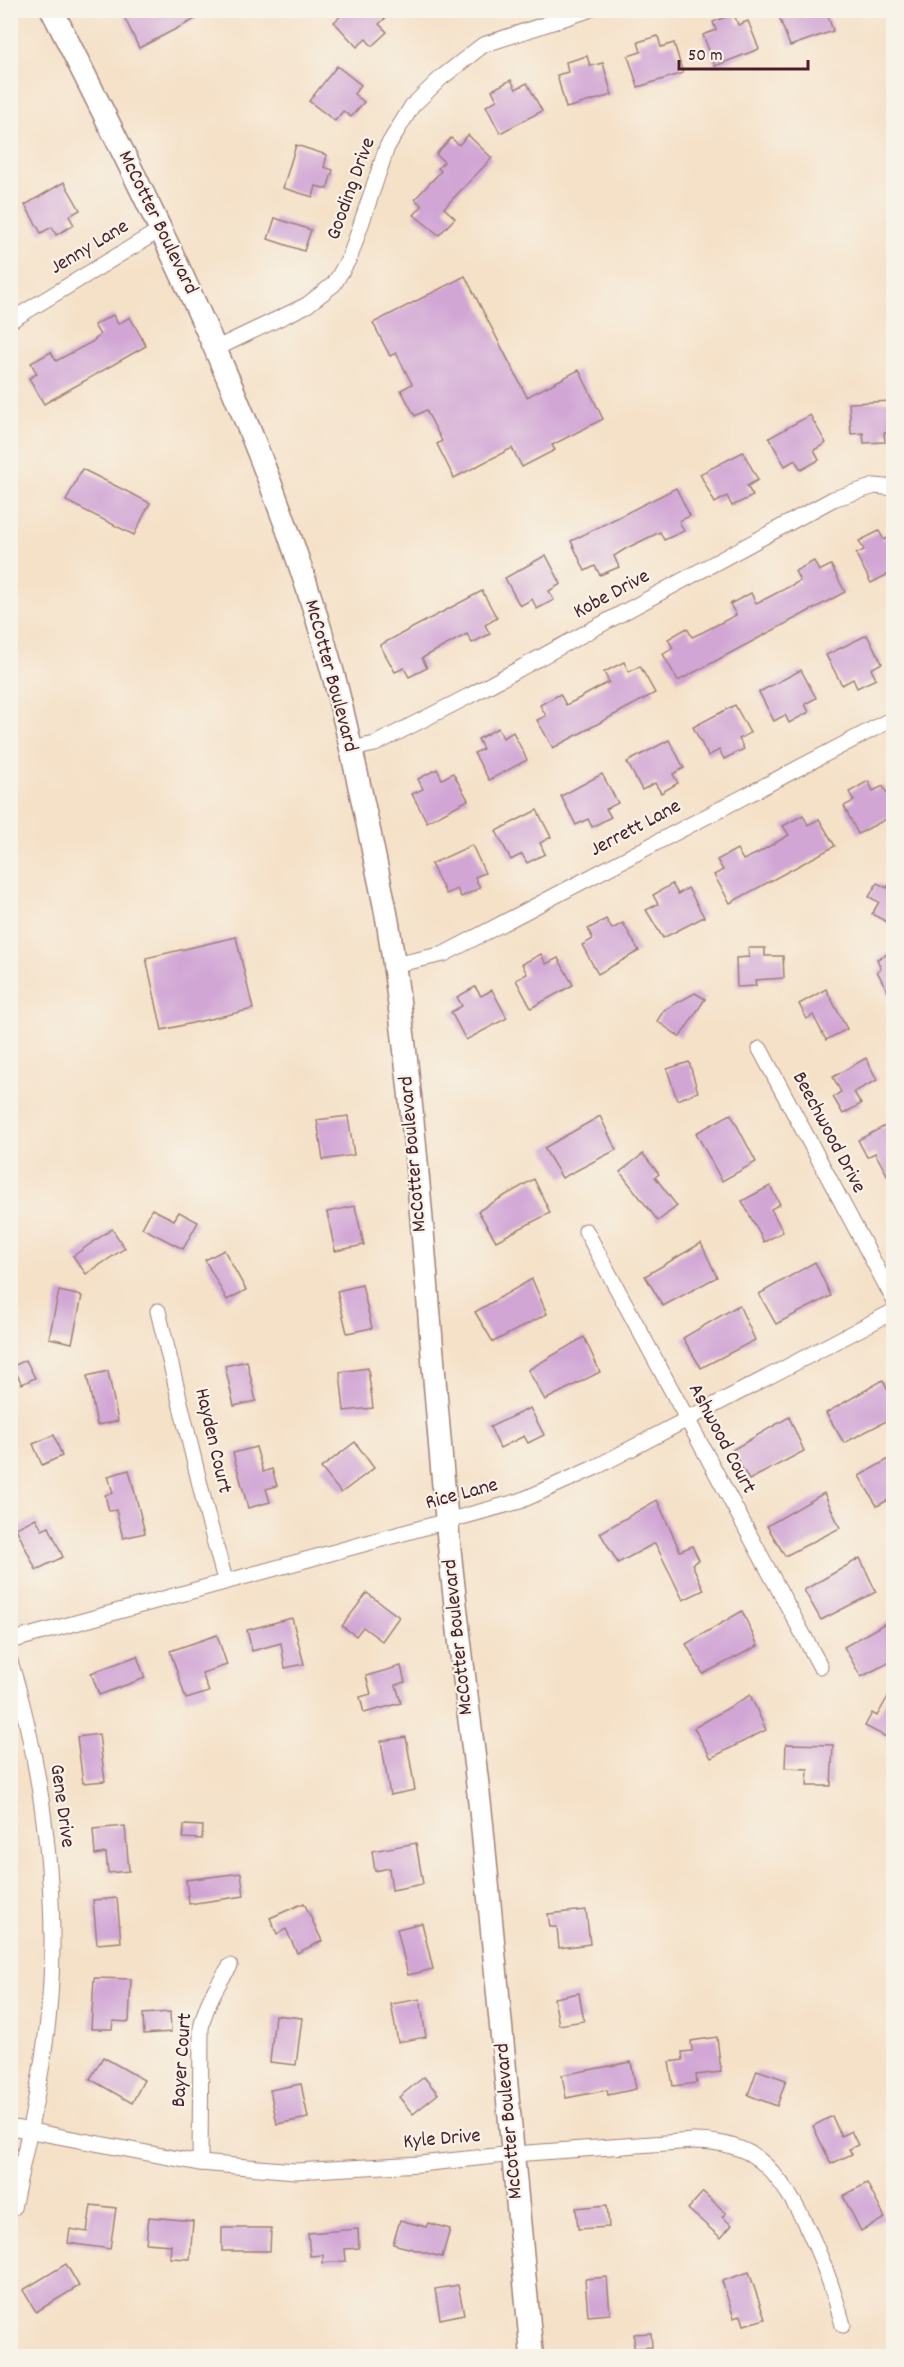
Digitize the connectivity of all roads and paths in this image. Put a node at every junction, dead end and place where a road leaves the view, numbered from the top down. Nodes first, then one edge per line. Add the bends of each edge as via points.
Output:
1 (52, 10) edge
2 (589, 10) edge
3 (160, 230) junction
4 (10, 321) edge
5 (215, 349) junction
6 (894, 488) edge
7 (894, 718) edge
8 (351, 749) junction
9 (394, 965) junction
10 (760, 1049) dead end
11 (586, 1231) dead end
12 (894, 1300) edge
13 (158, 1311) dead end
14 (894, 1311) edge
15 (688, 1420) junction
16 (447, 1522) junction
17 (225, 1580) junction
18 (10, 1641) edge
19 (10, 1661) edge
20 (820, 1666) dead end
21 (230, 1966) dead end
22 (10, 2127) edge
23 (31, 2131) junction
24 (513, 2154) junction
25 (200, 2163) junction
26 (13, 2208) dead end
27 (843, 2325) dead end
28 (532, 2356) edge

1 - 3 street, McCotter Boulevard
2 - 5 street, Gooding Drive via 483,45 441,78 412,106 387,147 350,257 334,284 307,305
3 - 4 street, Jenny Lane
3 - 5 street, McCotter Boulevard
5 - 8 street, McCotter Boulevard via 295,552
6 - 8 street, Kobe Drive via 875,486 833,499 469,696 375,744
7 - 9 street, Jerrett Lane via 444,954
8 - 9 street, McCotter Boulevard
9 - 16 street, McCotter Boulevard
10 - 12 street, Beechwood Drive
11 - 15 street, Ashwood Court
13 - 17 street, Hayden Court
14 - 15 street, Rice Lane
15 - 16 street, Rice Lane via 540,1492
15 - 20 street, Ashwood Court
16 - 17 street, Rice Lane
16 - 24 street, McCotter Boulevard via 481,1816
17 - 18 street, Rice Lane
19 - 23 street, Gene Drive via 40,1797 51,1914 48,2022
21 - 25 street, Bayer Court via 212,1993 201,2028
22 - 23 street, Kyle Drive
23 - 25 street, Kyle Drive
23 - 26 street, Gene Drive
24 - 25 street, Kyle Drive via 324,2170
24 - 27 street, Kyle Drive via 693,2141 722,2143 751,2154 775,2174 803,2220 823,2262
24 - 28 street, McCotter Boulevard

